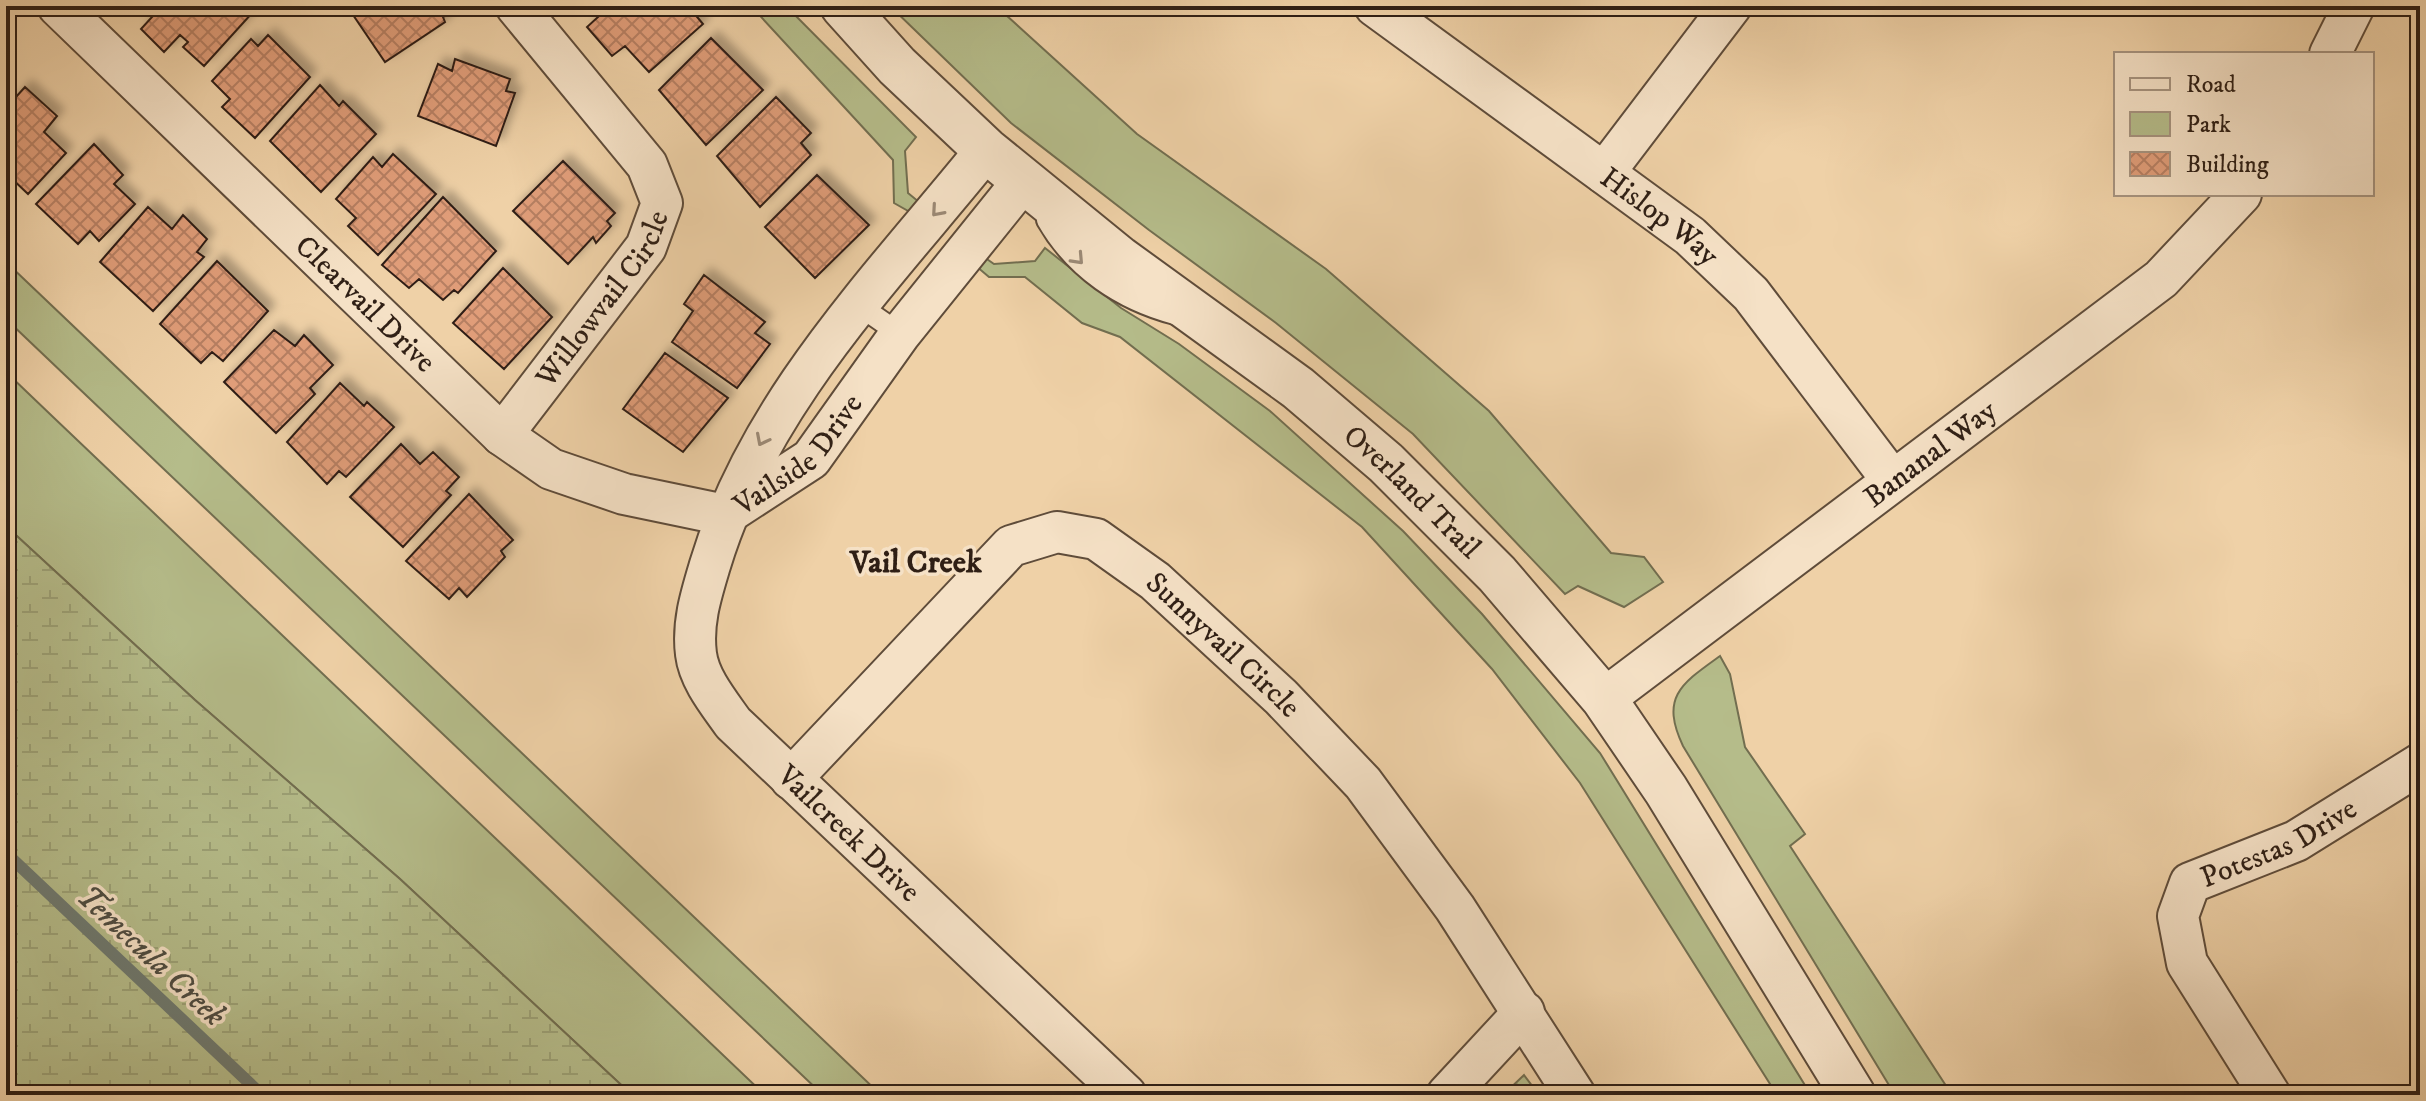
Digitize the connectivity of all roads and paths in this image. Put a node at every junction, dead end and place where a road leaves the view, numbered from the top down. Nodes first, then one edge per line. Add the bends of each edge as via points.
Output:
1 (58, 6) edge
2 (516, 6) edge
3 (843, 6) edge
4 (1375, 6) edge
5 (1731, 6) edge
6 (2354, 6) edge
7 (2331, 52) edge
8 (986, 150) junction
9 (1604, 173) junction
10 (1030, 187) junction
11 (2239, 196) edge
12 (857, 304) junction
13 (900, 334) junction
14 (502, 435) junction
15 (1892, 480) junction
16 (725, 515) junction
17 (1604, 699) junction
18 (2420, 764) edge
19 (791, 779) junction
20 (1524, 1012) junction
21 (1126, 1095) edge
22 (1447, 1095) edge
23 (1575, 1095) edge
24 (1853, 1095) edge
25 (2270, 1095) edge

1 - 14 street, Clearvail Drive
2 - 14 street, Willowvail Circle via 647,165 662,203 646,247
3 - 8 street, Overland Trail
4 - 9 street, Hislop Way
5 - 9 street
6 - 7 street
8 - 10 street, Overland Trail
8 -> 12 street, Vailside Drive
9 - 15 street, Hislop Way via 1690,236 1751,294
10 - 13 street, Vailside Drive
10 - 17 street, Overland Trail via 1298,388 1386,463 1497,574
11 - 15 street, Bananal Way via 2161,279
12 - 13 lane
12 -> 16 street, Vailside Drive via 769,426
13 - 16 street, Vailside Drive via 811,459
14 - 16 street, Clearvail Drive via 551,469 624,494
15 - 17 street, Bananal Way
16 - 19 street, Vailcreek Drive via 696,612 696,657 711,692 733,723
17 - 24 street, Overland Trail via 1666,790
18 - 25 street, Potestas Drive via 2296,841 2190,883 2178,916 2187,963
19 - 20 street, Sunnyvail Circle via 1011,546 1057,532 1096,539 1155,581 1281,697 1363,783
19 - 21 street, Vailcreek Drive
20 - 22 street
20 - 23 street, Sunnyvail Circle

